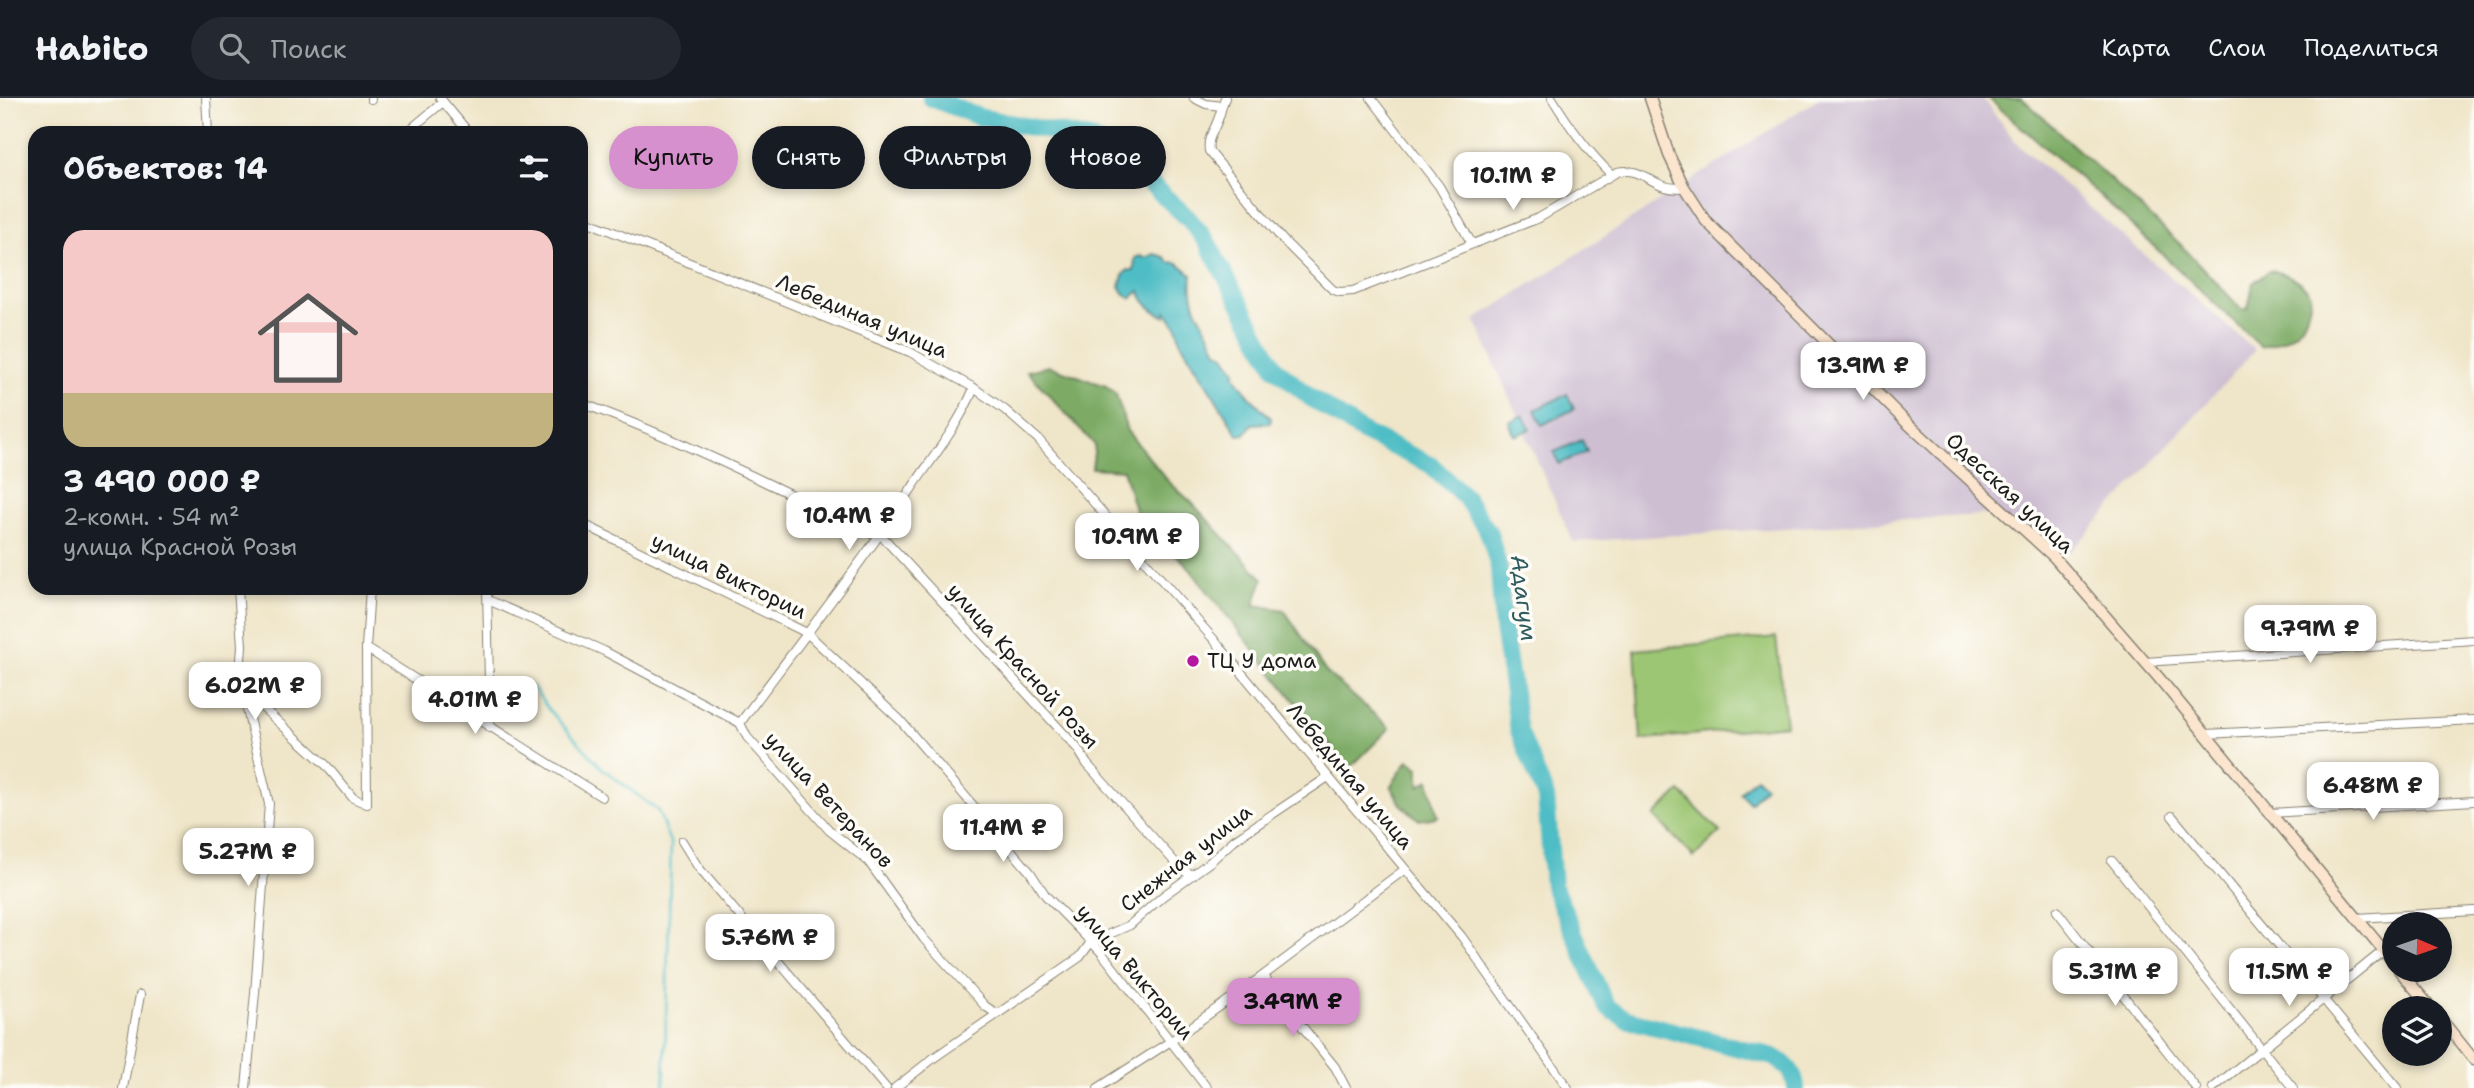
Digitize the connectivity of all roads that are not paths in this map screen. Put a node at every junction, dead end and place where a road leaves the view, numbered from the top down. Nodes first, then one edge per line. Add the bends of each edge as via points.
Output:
1 (206, 98) edge
2 (1194, 98) edge
3 (1371, 98) edge
4 (1552, 98) edge
5 (1650, 98) edge
6 (442, 100) edge
7 (1223, 102) edge
8 (208, 126) edge
9 (414, 126) edge
10 (463, 126) edge
11 (1611, 174) junction
12 (1684, 187) junction
13 (588, 222) edge
14 (1472, 244) junction
15 (974, 388) junction
16 (588, 406) edge
17 (588, 526) edge
18 (880, 534) junction
19 (238, 595) edge
20 (370, 595) edge
21 (488, 595) edge
22 (488, 600) junction
23 (807, 633) junction
24 (2474, 640) edge
25 (366, 648) junction
26 (2145, 662) junction
27 (242, 689) junction
28 (2474, 720) edge
29 (740, 723) junction
30 (490, 728) junction
31 (2206, 734) junction
32 (1328, 777) junction
33 (602, 797) dead end
34 (2474, 801) edge
35 (2270, 813) junction
36 (2172, 816) dead end
37 (682, 841) dead end
38 (2112, 861) dead end
39 (1405, 870) junction
40 (1193, 875) junction
41 (2057, 911) dead end
42 (2474, 911) edge
43 (2357, 918) junction
44 (1091, 942) junction
45 (2382, 949) edge
46 (2382, 953) edge
47 (1264, 975) junction
48 (2409, 982) edge
49 (140, 995) dead end
50 (2421, 996) edge
51 (2323, 998) junction
52 (997, 1014) junction
53 (2452, 1033) edge
54 (1171, 1041) junction
55 (2261, 1049) junction
56 (2474, 1060) edge
57 (123, 1088) edge
58 (246, 1088) edge
59 (886, 1088) edge
60 (895, 1088) edge
61 (1098, 1088) edge
62 (1207, 1088) edge
63 (1346, 1088) edge
64 (1568, 1088) edge
65 (2196, 1088) edge
66 (2213, 1088) edge
67 (2292, 1088) edge
68 (2397, 1088) edge

1 - 8 street
2 - 7 street via 1206,104
3 - 14 street via 1439,186
4 - 11 street via 1579,139
5 - 12 main road, Одесская улица
6 - 9 street
6 - 10 street
7 - 14 street via 1210,134 1209,151 1282,239 1333,290 1353,291
11 - 12 street via 1639,172 1659,186
11 - 14 street via 1539,218
12 - 26 main road, Одесская улица via 1706,221 1905,421 2054,557
13 - 15 street, Лебединая улица via 910,352
15 - 18 street via 948,435
15 - 32 street, Лебединая улица via 1038,439 1063,466
16 - 18 street, улица Красной Розы
17 - 23 street, улица Виктории
18 - 23 street
18 - 40 street, улица Красной Розы via 1182,870
19 - 27 street
20 - 25 street
21 - 22 street
22 - 29 street, улица Ветеранов via 604,651
22 - 30 street
23 - 29 street
23 - 44 street, улица Виктории via 900,720 1046,896
24 - 26 street
25 - 27 street via 367,804 353,798 326,765
25 - 30 street
26 - 31 main road, Одесская улица
27 - 58 street via 269,804
28 - 31 street
29 - 52 street, улица Ветеранов via 747,737 829,830 868,861 925,939
30 - 33 street
31 - 35 main road, Одесская улица
32 - 39 street, Лебединая улица
32 - 40 street, Снежная улица via 1234,840
34 - 35 street
35 - 43 main road, Одесская улица
36 - 51 street
37 - 59 street via 698,867
38 - 55 street
39 - 47 street
39 - 64 street, Лебединая улица via 1462,937
40 - 44 street, Снежная улица via 1129,925
41 - 65 street
42 - 43 street
43 - 45 main road, Одесская улица
44 - 52 street, Снежная улица via 1080,957
44 - 54 street, улица Виктории
46 - 51 street
47 - 54 street
47 - 63 street via 1335,1066
48 - 50 main road
49 - 57 street
51 - 55 street
51 - 68 street
52 - 60 street, Снежная улица
53 - 56 main road
54 - 61 street
54 - 62 street, улица Виктории
55 - 66 street
55 - 67 street

